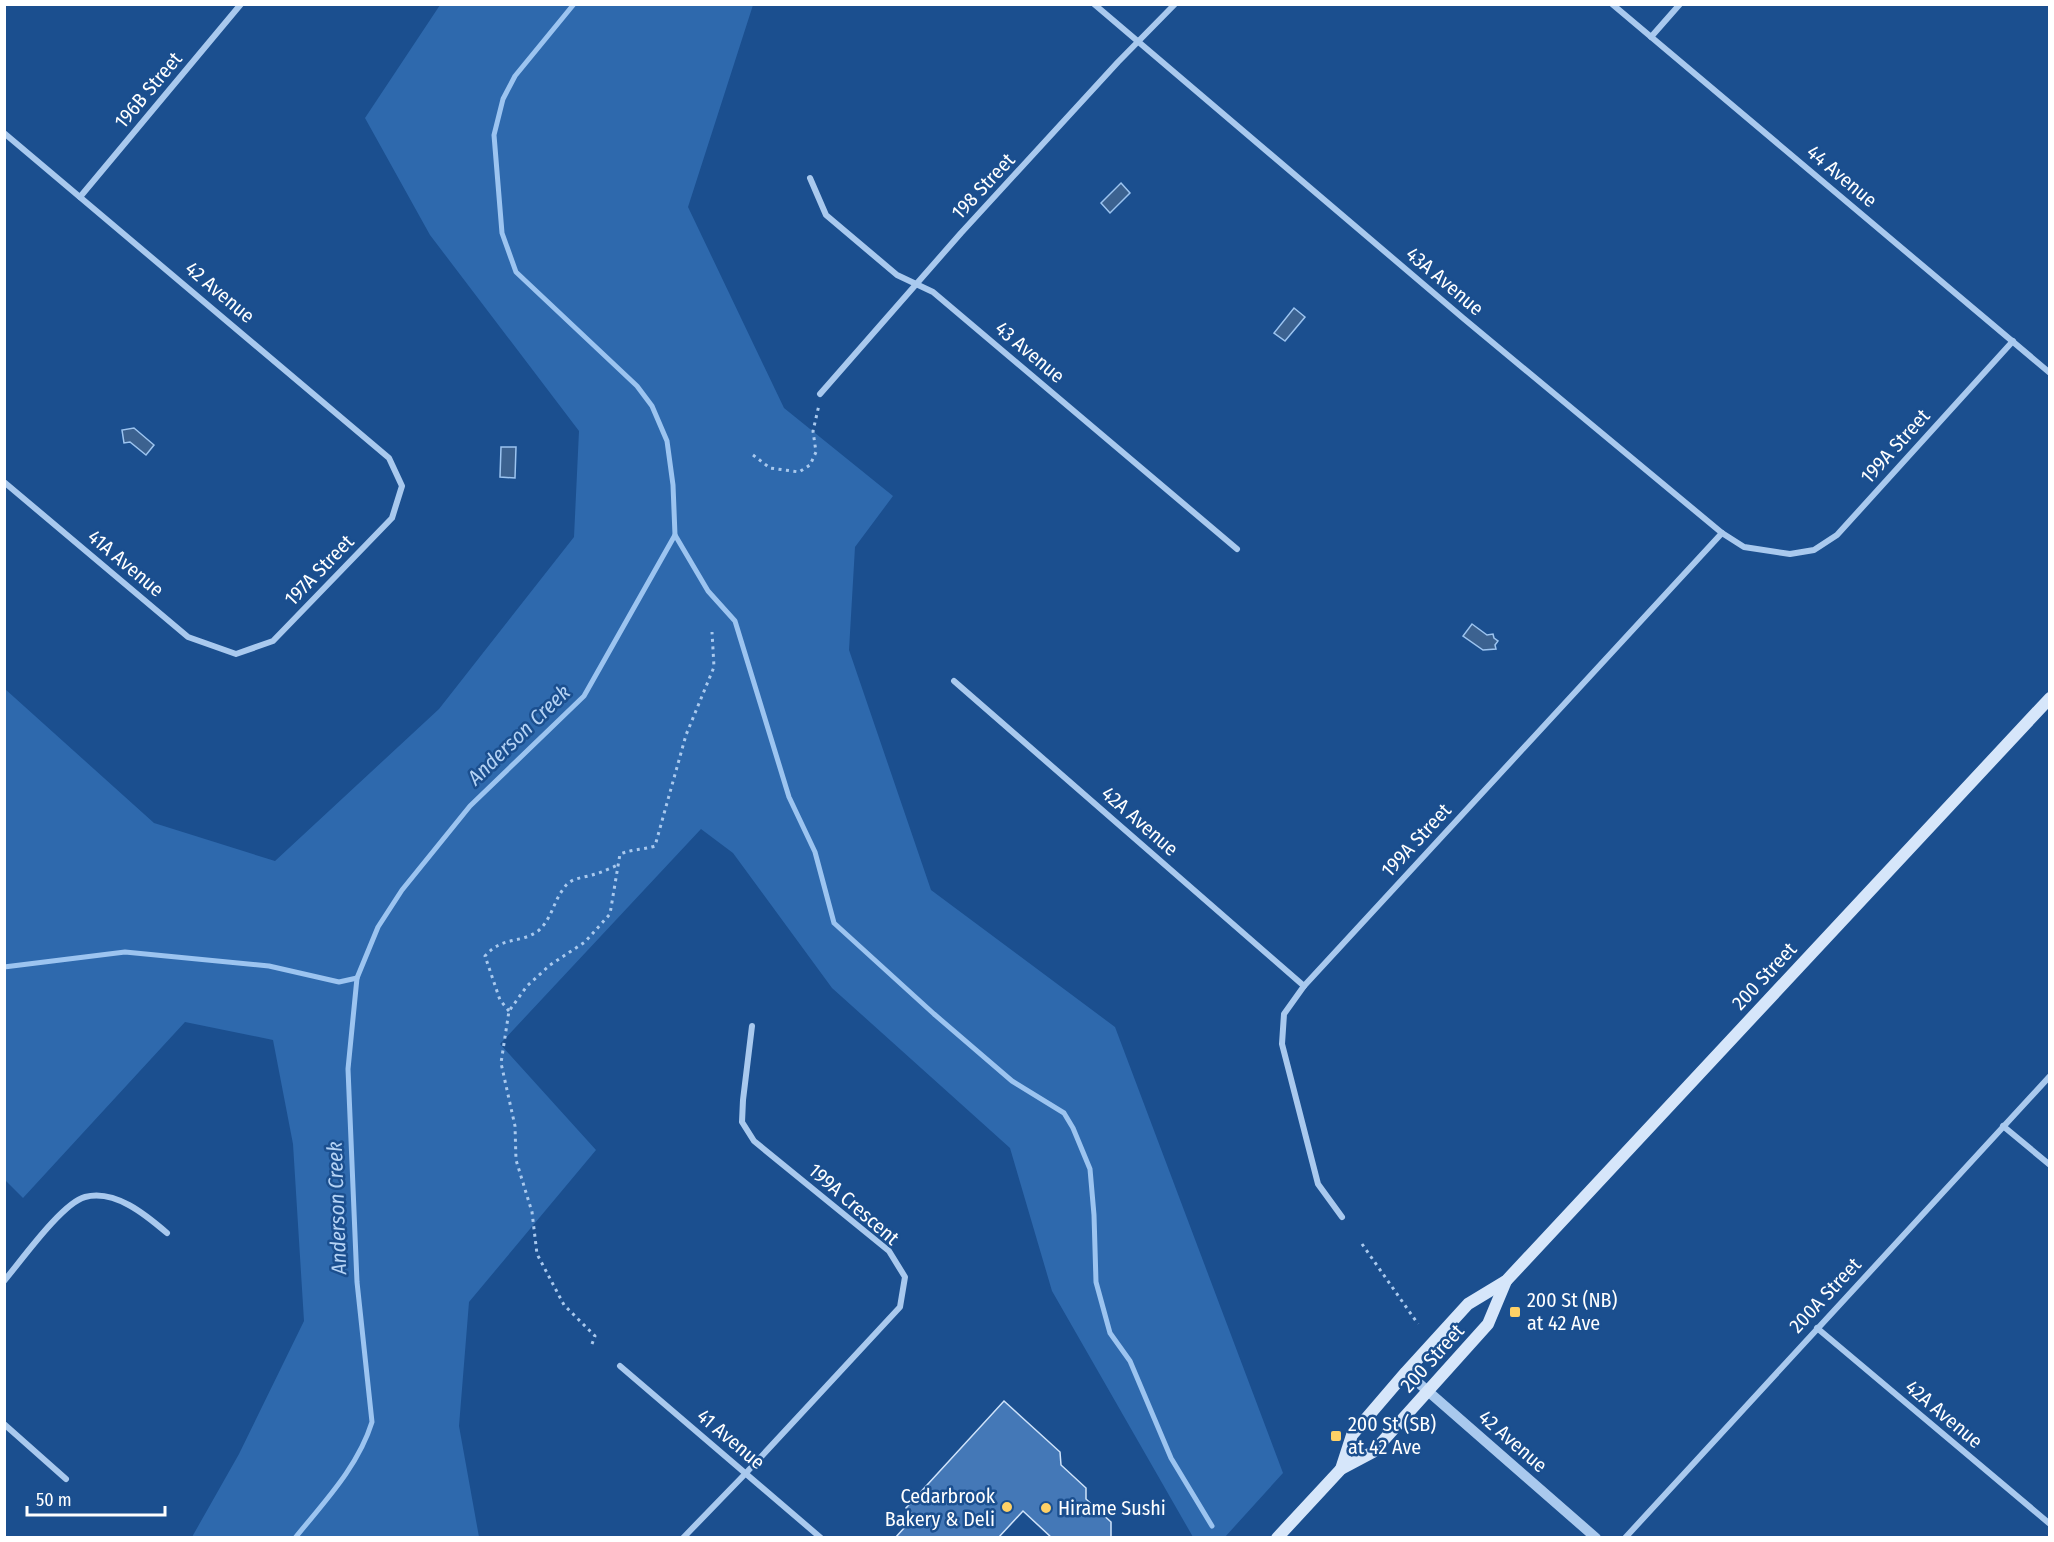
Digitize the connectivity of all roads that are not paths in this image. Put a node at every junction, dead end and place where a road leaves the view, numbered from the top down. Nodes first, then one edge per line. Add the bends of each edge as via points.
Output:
1 (241, 4) edge
2 (1094, 4) edge
3 (1175, 4) edge
4 (1612, 4) edge
5 (1680, 4) edge
6 (1651, 37) junction
7 (1138, 42) junction
8 (4, 133) edge
9 (810, 178) dead end
10 (80, 197) junction
11 (915, 284) junction
12 (2013, 341) junction
13 (2049, 373) edge
14 (820, 394) road end
15 (4, 482) edge
16 (402, 486) joint
17 (1722, 533) junction
18 (1237, 549) dead end
19 (1790, 554) joint
20 (236, 654) joint
21 (954, 681) dead end
22 (2049, 698) edge
23 (1304, 986) junction
24 (752, 1026) dead end
25 (2049, 1076) edge
26 (2003, 1126) junction
27 (2049, 1165) edge
28 (1342, 1216) dead end
29 (167, 1233) dead end
30 (4, 1281) edge
31 (1506, 1281) junction
32 (1817, 1328) junction
33 (620, 1366) dead end
34 (1406, 1372) junction
35 (1428, 1391) junction
36 (4, 1424) edge
37 (1341, 1468) junction
38 (746, 1473) junction
39 (66, 1479) dead end
40 (2049, 1524) edge
41 (683, 1538) edge
42 (821, 1538) edge
43 (1277, 1538) edge
44 (1596, 1538) edge
45 (1625, 1538) edge

1 - 10 street, 196B Street
2 - 7 street, 43A Avenue
3 - 7 street, 198 Street
4 - 6 street, 44 Avenue
5 - 6 street
6 - 12 street, 44 Avenue
7 - 11 street, 198 Street
7 - 17 street, 43A Avenue
8 - 10 street, 42 Avenue
9 - 11 street, 43 Avenue via 826,215 897,275
10 - 16 street, 42 Avenue via 389,458
11 - 14 street, 198 Street
11 - 18 street, 43 Avenue via 933,292
12 - 13 street, 44 Avenue
12 - 19 street, 199A Street via 1837,535 1814,550
15 - 20 street, 41A Avenue via 188,637
16 - 20 street, 197A Street via 392,518 273,641
17 - 19 street, 43A Avenue via 1744,547
17 - 23 street, 199A Street
21 - 23 street, 42A Avenue
22 - 31 main road, 200 Street
23 - 28 street, 199A Street via 1284,1014 1282,1044 1318,1184
24 - 38 street, 199A Crescent via 742,1122 754,1141 889,1251 905,1277 900,1307
25 - 26 street, 200A Street
26 - 27 street
26 - 32 street, 200A Street
29 - 30 street via 140,1210 110,1197 84,1197 63,1211
31 - 34 main road, 200 Street via 1468,1304
31 - 35 main road, 200 Street via 1488,1324
32 - 40 street, 42A Avenue
32 - 45 street, 200A Street
33 - 38 street, 41 Avenue
34 - 35 street, 42 Avenue
34 - 37 main road, 200 Street via 1352,1435
35 - 37 main road, 200 Street via 1373,1452
35 - 44 street, 42 Avenue
36 - 39 street
37 - 43 main road, 200 Street
38 - 41 street
38 - 42 street, 41 Avenue

